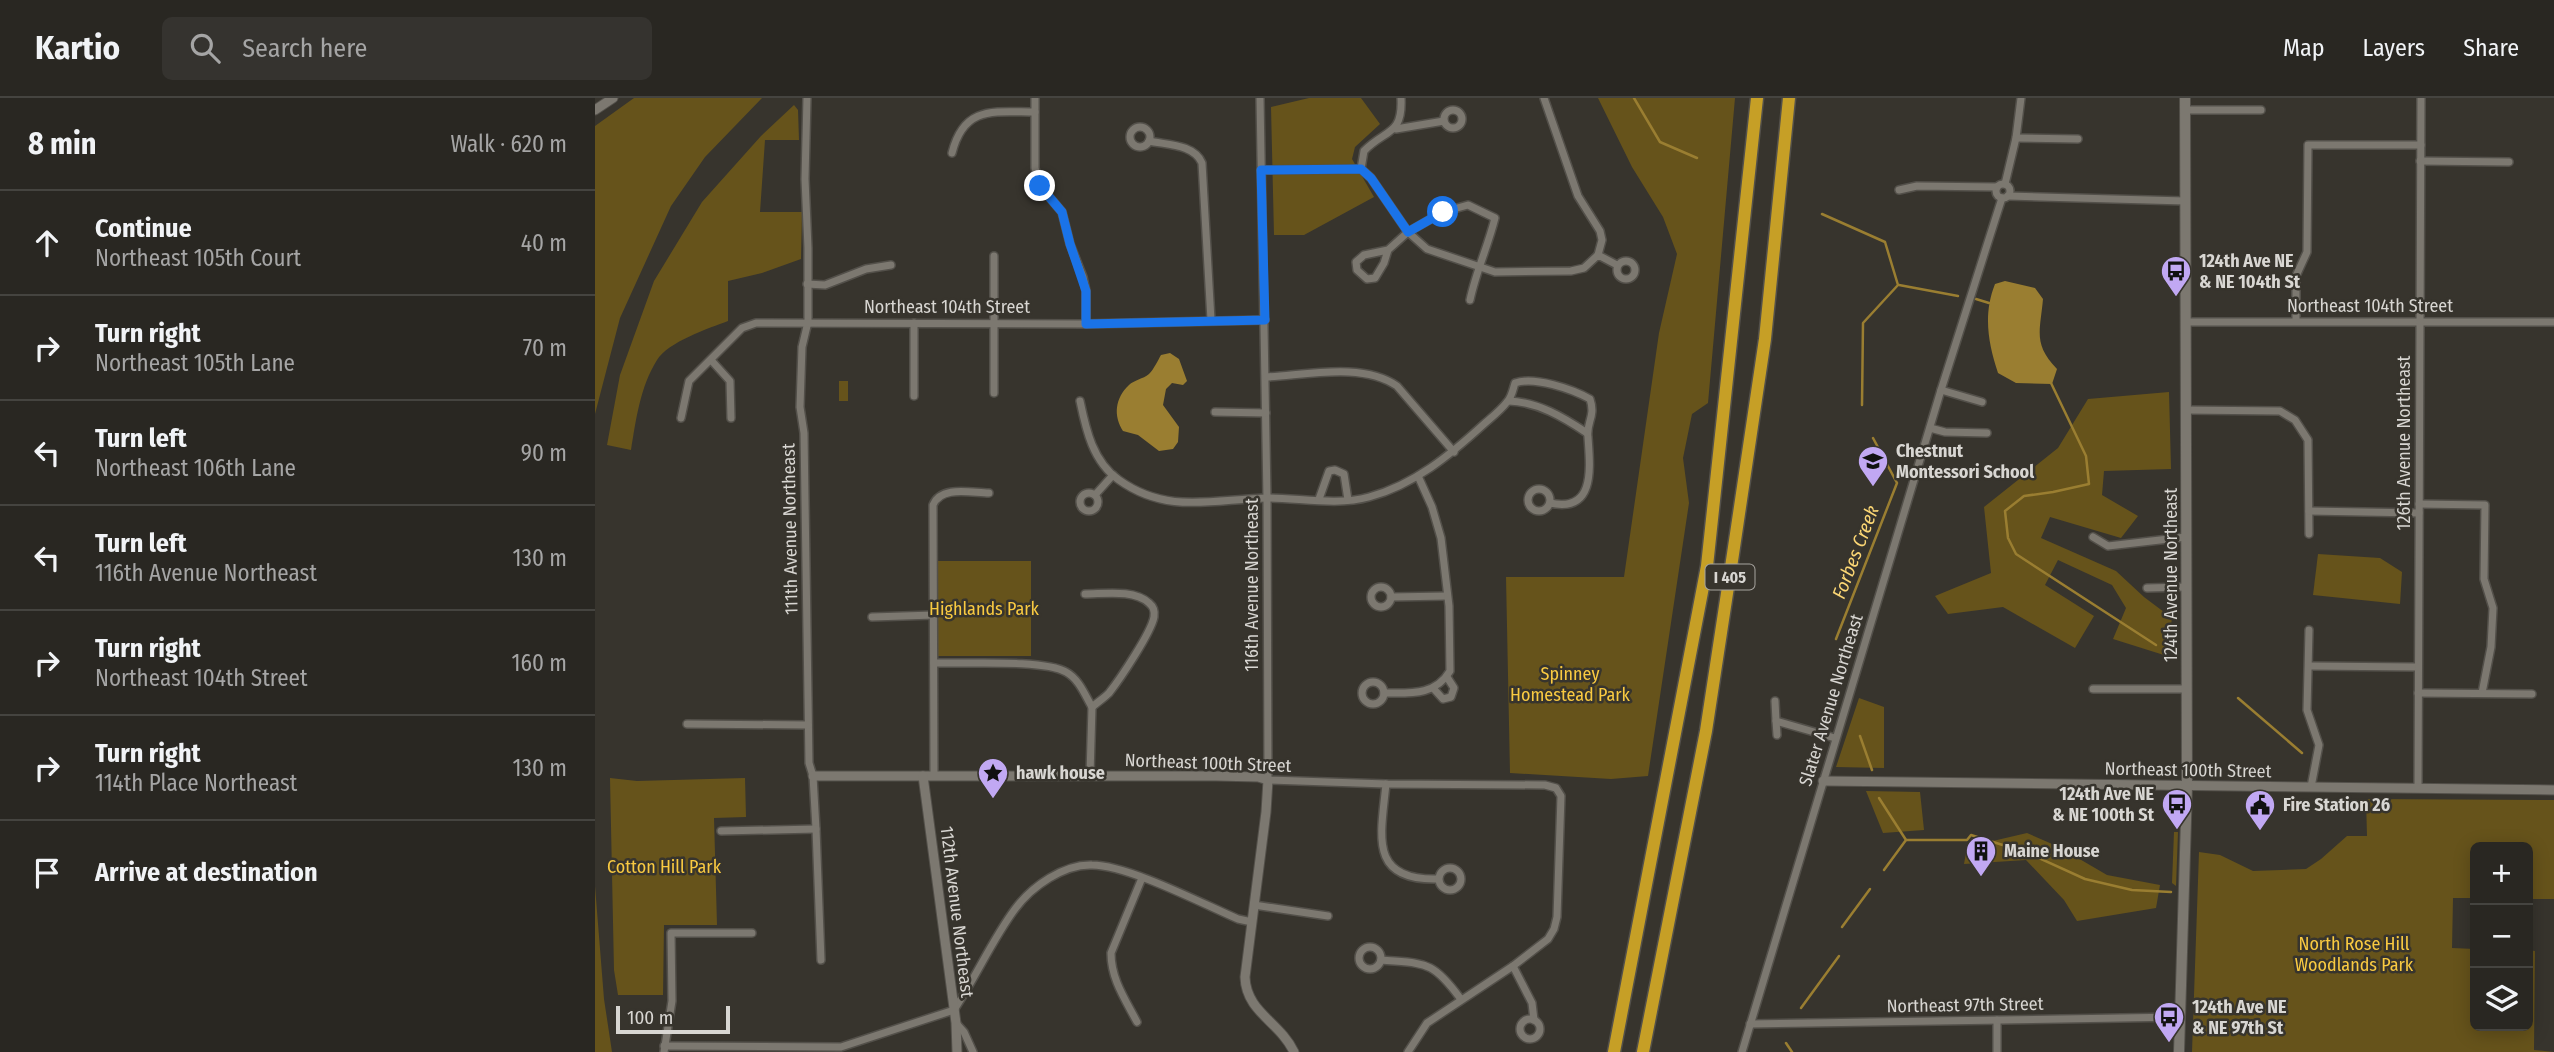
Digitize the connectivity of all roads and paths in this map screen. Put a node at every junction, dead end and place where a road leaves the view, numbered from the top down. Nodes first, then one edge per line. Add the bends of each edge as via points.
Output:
1 (613, 98) edge
2 (807, 98) edge
3 (1035, 98) edge
4 (1260, 98) edge
5 (1401, 98) edge
6 (1544, 98) edge
7 (1757, 98) edge
8 (1789, 98) edge
9 (2021, 98) edge
10 (2185, 98) edge
11 (2421, 98) edge
12 (595, 110) edge
13 (2185, 110) junction
14 (2262, 110) dead end
15 (1035, 112) junction
16 (1444, 121) dead end
17 (1396, 129) junction
18 (2016, 138) junction
19 (2078, 139) dead end
20 (1149, 141) dead end
21 (2421, 145) junction
22 (952, 153) dead end
23 (2420, 161) junction
24 (2509, 162) dead end
25 (1361, 169) junction
26 (1261, 170) junction
27 (2005, 184) junction
28 (1997, 187) junction
29 (1899, 190) dead end
30 (2005, 197) junction
31 (2185, 201) junction
32 (1408, 232) junction
33 (1388, 250) junction
34 (1598, 255) junction
35 (993, 256) dead end
36 (891, 265) dead end
37 (1618, 265) dead end
38 (1478, 266) junction
39 (807, 284) junction
40 (1470, 300) dead end
41 (1211, 320) junction
42 (1265, 320) junction
43 (2296, 321) junction
44 (2420, 321) junction
45 (808, 322) junction
46 (2186, 322) junction
47 (2554, 322) edge
48 (914, 323) junction
49 (993, 323) junction
50 (1086, 324) junction
51 (711, 360) junction
52 (1266, 377) junction
53 (1941, 390) junction
54 (994, 393) dead end
55 (914, 396) dead end
56 (1080, 401) dead end
57 (1509, 401) junction
58 (1982, 402) dead end
59 (2186, 410) junction
60 (1215, 412) dead end
61 (1266, 413) junction
62 (681, 418) dead end
63 (731, 418) dead end
64 (1930, 428) junction
65 (1587, 433) junction
66 (1987, 433) dead end
67 (1454, 452) junction
68 (1113, 475) junction
69 (1418, 476) junction
70 (989, 494) dead end
71 (1095, 495) dead end
72 (1267, 498) junction
73 (1319, 499) junction
74 (1347, 500) junction
75 (1550, 503) dead end
76 (2419, 508) junction
77 (2309, 511) junction
78 (2309, 534) dead end
79 (2093, 537) dead end
80 (2186, 537) junction
81 (2187, 587) junction
82 (2147, 588) dead end
83 (1085, 594) dead end
84 (1447, 596) junction
85 (1391, 597) dead end
86 (934, 615) junction
87 (872, 617) dead end
88 (2309, 631) dead end
89 (934, 663) junction
90 (2309, 666) junction
91 (2417, 667) junction
92 (1447, 677) junction
93 (1436, 686) junction
94 (2187, 688) junction
95 (2092, 689) dead end
96 (1384, 693) dead end
97 (2418, 693) junction
98 (2482, 693) junction
99 (2532, 694) dead end
100 (1775, 701) dead end
101 (1092, 707) junction
102 (1776, 721) junction
103 (687, 724) dead end
104 (808, 725) junction
105 (1777, 734) dead end
106 (1835, 738) junction
107 (1090, 775) junction
108 (813, 776) junction
109 (929, 776) junction
110 (1268, 780) junction
111 (1823, 781) junction
112 (1386, 784) junction
113 (2187, 786) junction
114 (2311, 787) junction
115 (2418, 788) junction
116 (2554, 790) edge
117 (816, 829) junction
118 (721, 831) dead end
119 (1142, 878) junction
120 (1438, 879) dead end
121 (1254, 905) junction
122 (1328, 916) dead end
123 (1252, 922) junction
124 (752, 933) dead end
125 (821, 960) dead end
126 (1381, 960) dead end
127 (1513, 966) junction
128 (1460, 998) junction
129 (954, 1010) junction
130 (2180, 1017) junction
131 (1534, 1020) dead end
132 (1997, 1020) junction
133 (1137, 1021) dead end
134 (956, 1023) junction
135 (1750, 1024) junction
136 (664, 1049) edge
137 (826, 1050) edge
138 (957, 1052) edge
139 (973, 1052) edge
140 (1294, 1052) edge
141 (1408, 1052) edge
142 (1614, 1052) edge
143 (1643, 1052) edge
144 (1742, 1052) edge
145 (1997, 1052) edge
146 (2179, 1052) edge

1 - 12 street
2 - 39 street, 111th Avenue Northeast
3 - 15 street
4 - 26 street, 116th Avenue Northeast
5 - 17 street
6 - 34 street via 1578,195 1600,231
7 - 142 highway, I 405 via 1707,566
8 - 143 highway, I 405 via 1765,339 1731,568 1706,731
9 - 18 street
10 - 13 main road, 124th Avenue Northeast
11 - 21 street, 126th Avenue Northeast
13 - 14 street
13 - 31 main road, 124th Avenue Northeast
15 - 22 street via 979,116 957,135
15 - 50 street via 1035,168 1040,186 1062,212 1086,291
16 - 17 street
17 - 25 street via 1364,151
18 - 19 street
18 - 27 street
20 - 41 street via 1192,150 1202,163
21 - 23 street, 126th Avenue Northeast
21 - 43 street via 2308,145 2307,252 2296,276
23 - 24 street
23 - 44 street, 126th Avenue Northeast
25 - 26 street
25 - 32 street
26 - 42 street, 116th Avenue Northeast
27 - 28 street
27 - 30 street
28 - 29 street
28 - 30 street via 1998,195
30 - 31 street
30 - 53 street, Slater Avenue Northeast
31 - 46 main road, 124th Avenue Northeast
32 - 33 street
32 - 38 street via 1427,248
32 - 38 street via 1443,212 1468,205 1495,218 1485,258
33 - 33 street via 1360,257 1357,270 1367,279 1375,278
34 - 37 street
34 - 38 street via 1584,268 1571,271 1506,272
35 - 49 street
36 - 39 street via 825,285
38 - 40 street
39 - 45 street, 111th Avenue Northeast
41 - 42 street, Northeast 104th Street
41 - 50 street, Northeast 104th Street
42 - 52 street, 116th Avenue Northeast
43 - 44 street, Northeast 104th Street
43 - 46 street, Northeast 104th Street
44 - 47 street, Northeast 104th Street
44 - 76 street, 126th Avenue Northeast
45 - 48 street, Northeast 104th Street
45 - 51 street, Northeast 104th Street via 748,325
45 - 104 street, 111th Avenue Northeast via 800,407
46 - 59 main road, 124th Avenue Northeast
48 - 49 street, Northeast 104th Street
48 - 55 street
49 - 50 street, Northeast 104th Street
49 - 54 street
51 - 62 street, Northeast 104th Street via 689,382
51 - 63 street via 730,381
52 - 61 street, 116th Avenue Northeast
52 - 67 street via 1376,375 1397,386
53 - 58 street
53 - 64 street, Slater Avenue Northeast
56 - 68 street via 1088,437
57 - 65 street via 1528,402
57 - 65 street via 1515,383 1523,381 1574,390 1590,399 1593,418
57 - 67 street
59 - 77 street via 2280,411 2295,419 2308,440
59 - 80 main road, 124th Avenue Northeast
60 - 61 street
61 - 72 street, 116th Avenue Northeast
64 - 66 street
64 - 106 street, Slater Avenue Northeast
65 - 75 street via 1586,491 1571,503
67 - 69 street
68 - 71 street
68 - 72 street via 1145,494 1192,505
69 - 74 street via 1369,497
69 - 84 street via 1437,520
70 - 86 street, 112th Avenue Northeast via 936,497
72 - 73 street
72 - 110 street, 116th Avenue Northeast
73 - 74 street
73 - 74 street via 1326,475 1335,470 1344,474
76 - 77 street
76 - 91 street, 126th Avenue Northeast
76 - 98 street via 2484,505 2484,579 2493,608
77 - 78 street
79 - 80 street via 2108,546
80 - 81 main road, 124th Avenue Northeast
81 - 82 street
81 - 94 main road, 124th Avenue Northeast
83 - 101 street via 1134,596 1155,611 1145,638 1108,694
84 - 85 street
84 - 92 street
86 - 87 street
86 - 89 street, 112th Avenue Northeast
88 - 90 street
89 - 101 street via 1050,665 1069,673
89 - 109 street, 112th Avenue Northeast
90 - 91 street
90 - 114 street via 2307,710 2319,745
91 - 97 street, 126th Avenue Northeast
92 - 93 street
92 - 93 street via 1454,688 1451,697 1441,697
93 - 96 street via 1419,693
94 - 95 street
94 - 113 main road, 124th Avenue Northeast
97 - 98 street
97 - 115 street, 126th Avenue Northeast
98 - 99 street
100 - 102 street
101 - 107 street
102 - 105 street
102 - 106 street
103 - 104 street
104 - 108 street, 111th Avenue Northeast
106 - 111 street, Slater Avenue Northeast
107 - 109 street, Northeast 100th Street
107 - 110 street, Northeast 100th Street via 1258,776
108 - 109 street, Northeast 100th Street
108 - 117 street, 111th Avenue Northeast
109 - 129 street, 112th Avenue Northeast
110 - 112 street, Northeast 100th Street
110 - 121 street, 116th Avenue Northeast
111 - 113 street, Northeast 100th Street
111 - 135 street, Slater Avenue Northeast
112 - 120 street via 1381,841 1385,860 1402,875
112 - 127 street, Northeast 100th Street via 1545,785 1559,792 1554,929
113 - 114 street, Northeast 100th Street
113 - 130 main road, 124th Avenue Northeast
114 - 115 street, Northeast 100th Street
115 - 116 street, Northeast 100th Street
117 - 118 street
117 - 125 street, 111th Avenue Northeast
119 - 123 street
119 - 129 street via 1105,866 1079,865 1025,897
119 - 133 street via 1111,953 1116,984
121 - 122 street
121 - 123 street, 116th Avenue Northeast
123 - 140 street, 116th Avenue Northeast via 1245,988 1249,999
124 - 136 street via 671,933 671,1001
126 - 128 street via 1428,966 1438,971
127 - 128 street
127 - 131 street via 1532,1003
128 - 141 street via 1427,1023
129 - 134 street, 112th Avenue Northeast
129 - 137 street
130 - 132 street, Northeast 97th Street
130 - 146 main road, 124th Avenue Northeast
132 - 135 street, Northeast 97th Street
132 - 145 street
134 - 138 street, 112th Avenue Northeast
134 - 139 street
135 - 144 street, Slater Avenue Northeast
136 - 137 street

